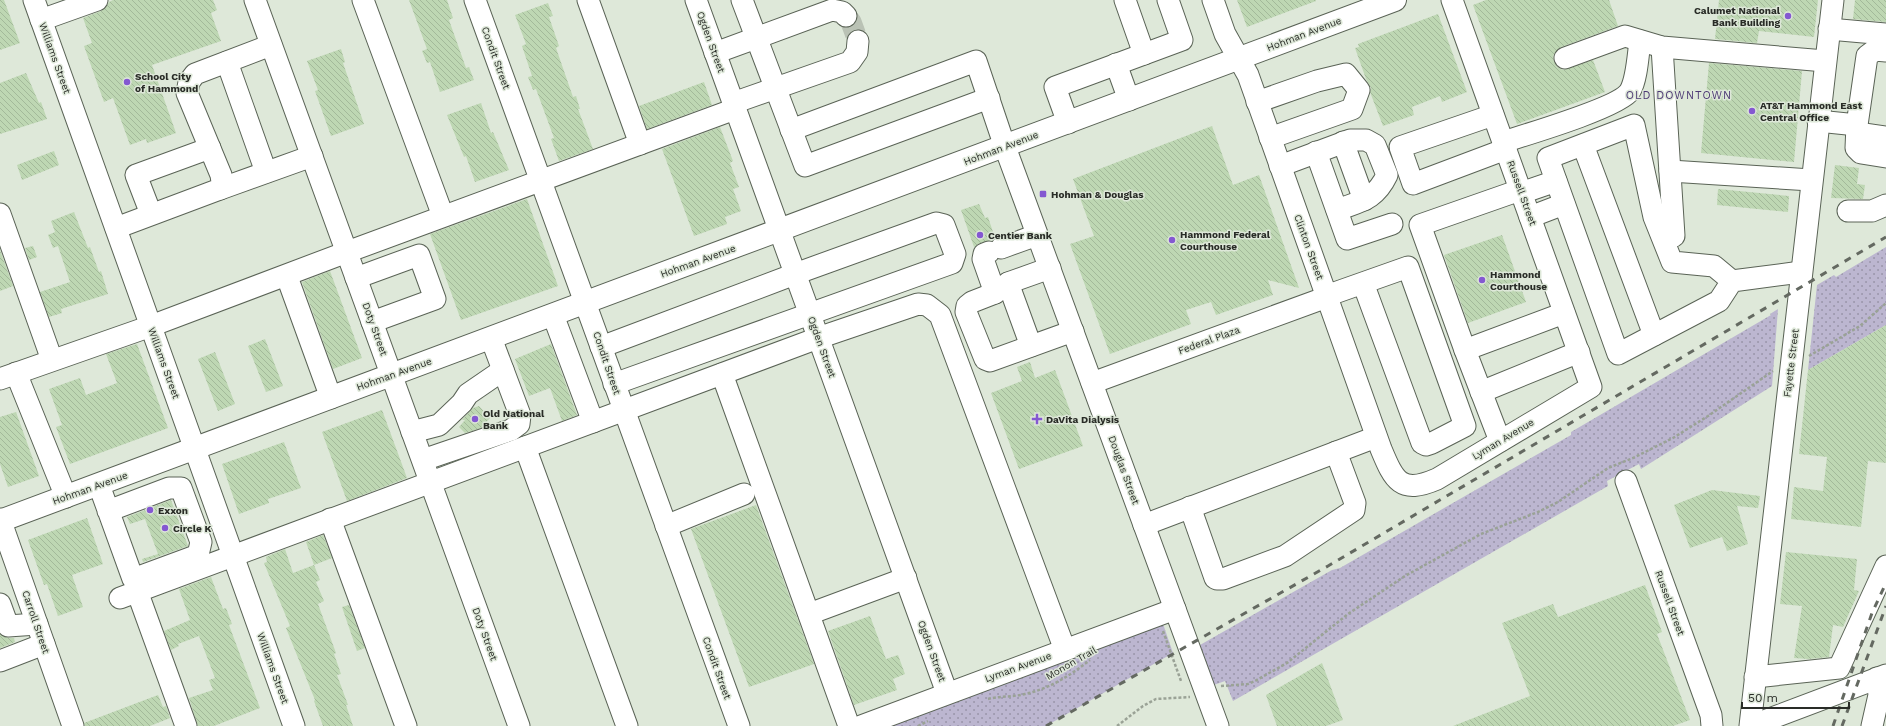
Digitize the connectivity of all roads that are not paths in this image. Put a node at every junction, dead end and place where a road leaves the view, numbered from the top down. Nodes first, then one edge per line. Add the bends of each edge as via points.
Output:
1 (34, 0) edge
2 (97, 0) edge
3 (255, 0) edge
4 (363, 0) edge
5 (475, 0) edge
6 (588, 0) edge
7 (696, 0) edge
8 (742, 0) edge
9 (1125, 0) edge
10 (1168, 0) edge
11 (1212, 0) edge
12 (1395, 0) edge
13 (1452, 0) edge
14 (1833, 0) edge
15 (846, 16) dead end
16 (41, 20) junction
17 (1829, 29) junction
18 (1886, 34) edge
19 (756, 38) junction
20 (858, 41) tunnel mouth
21 (1640, 41) junction
22 (272, 45) junction
23 (1662, 47) junction
24 (1886, 51) edge
25 (715, 53) junction
26 (1144, 54) junction
27 (1565, 58) dead end
28 (1238, 59) junction
29 (1826, 61) junction
30 (227, 62) junction
31 (1116, 64) junction
32 (776, 89) junction
33 (988, 98) junction
34 (1129, 100) junction
35 (1258, 102) junction
36 (734, 106) junction
37 (1493, 114) junction
38 (1818, 121) junction
39 (1068, 123) junction
40 (1857, 129) junction
41 (791, 130) junction
42 (1886, 137) edge
43 (1270, 138) junction
44 (1354, 140) junction
45 (640, 144) junction
46 (1504, 145) junction
47 (1583, 145) junction
48 (1005, 146) junction
49 (210, 148) junction
50 (1316, 152) junction
51 (312, 156) junction
52 (1886, 157) edge
53 (1280, 166) junction
54 (1670, 171) junction
55 (266, 172) junction
56 (1324, 174) junction
57 (541, 180) junction
58 (1812, 180) junction
59 (1556, 181) junction
60 (220, 189) junction
61 (1521, 191) junction
62 (1374, 193) junction
63 (1564, 204) junction
64 (1886, 204) edge
65 (1337, 210) junction
66 (1848, 211) dead end
67 (0, 214) edge
68 (151, 214) junction
69 (443, 216) junction
70 (1530, 217) junction
71 (1392, 224) dead end
72 (116, 228) junction
73 (780, 231) junction
74 (1037, 235) junction
75 (1674, 236) dead end
76 (347, 252) junction
77 (1050, 268) junction
78 (1801, 272) junction
79 (795, 274) junction
80 (356, 278) junction
81 (1732, 281) junction
82 (1363, 283) junction
83 (290, 285) dead end
84 (1002, 288) junction
85 (1326, 296) junction
86 (586, 303) junction
87 (1564, 313) junction
88 (810, 314) junction
89 (553, 315) junction
90 (372, 322) junction
91 (151, 326) junction
92 (1073, 331) junction
93 (1654, 335) junction
94 (491, 338) junction
95 (818, 338) junction
96 (1031, 346) junction
97 (601, 347) junction
98 (1465, 350) junction
99 (1579, 352) junction
100 (52, 360) junction
101 (503, 370) junction
102 (722, 374) junction
103 (392, 375) junction
104 (8, 376) edge
105 (1092, 383) junction
106 (614, 384) junction
107 (1591, 387) joint
108 (1481, 392) junction
109 (331, 398) junction
110 (623, 411) junction
111 (593, 422) junction
112 (412, 432) junction
113 (1376, 437) junction
114 (1500, 441) junction
115 (525, 447) junction
116 (195, 449) junction
117 (1336, 452) junction
118 (423, 460) junction
119 (149, 466) junction
120 (1626, 481) dead end
121 (430, 482) junction
122 (99, 484) junction
123 (1412, 486) joint
124 (158, 492) junction
125 (211, 493) junction
126 (744, 494) dead end
127 (66, 496) junction
128 (186, 504) junction
129 (1190, 507) junction
130 (108, 511) junction
131 (330, 519) junction
132 (0, 520) edge
133 (1144, 525) junction
134 (666, 526) junction
135 (225, 532) junction
136 (201, 542) junction
137 (233, 556) junction
138 (1886, 566) edge
139 (906, 578) junction
140 (0, 604) edge
141 (1175, 609) junction
142 (808, 614) junction
143 (37, 624) junction
144 (44, 644) junction
145 (1065, 650) junction
146 (0, 661) edge
147 (1839, 668) junction
148 (1800, 673) junction
149 (1882, 676) edge
150 (1755, 677) junction
151 (948, 693) junction
152 (1830, 696) junction
153 (1808, 704) junction
154 (73, 726) edge
155 (186, 726) edge
156 (294, 726) edge
157 (406, 726) edge
158 (519, 726) edge
159 (627, 726) edge
160 (739, 726) edge
161 (849, 726) edge
162 (861, 726) edge
163 (1218, 726) edge
164 (1712, 726) edge
165 (1750, 726) edge
166 (1872, 726) edge

1 - 16 street, Williams Street
2 - 16 street
3 - 22 street, Doty Street
4 - 69 street
5 - 57 street, Condit Street
6 - 45 street
7 - 25 street, Ogden Street
8 - 19 street
9 - 26 street
10 - 26 street via 1182,40
11 - 28 street, Clinton Street
12 - 28 main road, Hohman Avenue
13 - 37 street, Russell Street
14 - 17 street, Fayette Street
15 - 19 street via 842,12 832,10
16 - 72 street, Williams Street
17 - 18 street
17 - 29 street, Fayette Street
19 - 25 street
19 - 32 street
20 - 32 street via 857,52 850,62
21 - 23 street
21 - 27 street via 1625,36
21 - 46 street via 1633,85 1629,93 1610,104
22 - 30 street
22 - 51 street, Doty Street
23 - 29 street
23 - 54 street
24 - 40 street via 1875,50 1866,56
25 - 36 street, Ogden Street
26 - 31 street
28 - 34 main road, Hohman Avenue
28 - 35 street, Clinton Street via 1248,75
29 - 38 street, Fayette Street
30 - 49 street via 195,74 189,82 187,93
30 - 55 street
31 - 34 street
31 - 39 street via 1055,87
32 - 36 street
32 - 41 street
33 - 41 street via 805,166
33 - 41 street, Douglas Street via 976,61
33 - 48 street, Douglas Street
34 - 39 main road, Hohman Avenue
35 - 43 street, Clinton Street
35 - 43 street via 1317,81 1346,74 1359,90 1352,109
36 - 45 street
36 - 73 street, Ogden Street
37 - 46 street, Russell Street
37 - 46 street via 1400,147 1413,184
38 - 40 street
38 - 58 street, Fayette Street
39 - 48 main road, Hohman Avenue
40 - 42 street
40 - 52 street via 1856,148 1861,153
43 - 53 street, Clinton Street
44 - 50 street
44 - 62 street
44 - 62 street via 1375,144 1387,175
45 - 57 street
46 - 61 street, Russell Street
47 - 59 street via 1548,158
47 - 81 street via 1634,125 1654,217 1672,262 1714,266
47 - 93 street
48 - 73 main road, Hohman Avenue
48 - 74 street, Douglas Street
49 - 60 street via 221,175
49 - 68 street via 136,175
50 - 53 street
50 - 56 street
51 - 55 street
51 - 76 street, Doty Street
53 - 56 street
53 - 85 street, Clinton Street
54 - 58 street
54 - 75 street
55 - 60 street
56 - 65 street
57 - 69 street
57 - 86 street, Condit Street
58 - 78 street, Fayette Street
59 - 61 street
59 - 63 street
60 - 68 street
61 - 70 street, Russell Street
61 - 98 street via 1420,225
62 - 65 street
63 - 70 street
63 - 93 street via 1618,354
64 - 66 street via 1872,211
65 - 71 street via 1347,239
67 - 100 street
68 - 72 street
69 - 76 street
70 - 87 street, Russell Street
72 - 91 street, Williams Street
73 - 79 street, Ogden Street
73 - 86 main road, Hohman Avenue
74 - 77 street, Douglas Street
74 - 84 street via 984,254 983,259
76 - 80 street, Doty Street
76 - 91 street
77 - 84 street
77 - 92 street, Douglas Street
78 - 81 street
78 - 150 street, Fayette Street
79 - 88 street, Ogden Street
79 - 88 street via 936,223 944,225 955,254 952,263
79 - 97 street
80 - 90 street, Doty Street
80 - 90 street via 419,255 435,299
81 - 93 street via 1719,301
82 - 82 street, Federal Plaza via 1408,268 1465,426 1432,444 1422,443
82 - 85 street, Federal Plaza
83 - 109 street
84 - 96 street
84 - 96 street via 966,306 966,312 985,359 990,361
85 - 105 street, Federal Plaza
85 - 113 street, Clinton Street
86 - 89 main road, Hohman Avenue
86 - 97 street, Condit Street
87 - 98 street
87 - 99 street, Russell Street
88 - 95 street, Ogden Street
88 - 106 street
89 - 94 main road, Hohman Avenue
89 - 111 street
90 - 103 street, Doty Street
91 - 100 street
91 - 116 street, Williams Street
92 - 96 street
92 - 105 street, Douglas Street
94 - 101 street
94 - 103 main road, Hohman Avenue
95 - 102 street
95 - 139 street, Ogden Street
95 - 145 street via 918,304 927,305 940,316
97 - 106 street, Condit Street
98 - 108 street
99 - 107 street, Russell Street
99 - 108 street
100 - 104 street
101 - 112 street via 468,394 462,404 439,425
101 - 118 street via 520,416 519,424 511,430
102 - 110 street
102 - 142 street
103 - 109 main road, Hohman Avenue
103 - 112 street, Doty Street
104 - 127 street
105 - 133 street, Douglas Street
106 - 110 street, Condit Street
107 - 114 street, Lyman Avenue
108 - 114 street
109 - 116 main road, Hohman Avenue
110 - 111 street
110 - 134 street, Condit Street
111 - 115 street
112 - 118 street, Doty Street
113 - 117 street
113 - 123 street, Clinton Street via 1396,480
114 - 123 street, Lyman Avenue via 1437,479 1423,485
115 - 121 street
115 - 159 street
116 - 119 main road, Hohman Avenue
116 - 125 street, Williams Street
117 - 129 street
117 - 129 street via 1355,504 1354,510 1291,552 1224,579 1215,578
118 - 121 street, Doty Street
119 - 122 main road, Hohman Avenue
119 - 124 street
120 - 164 street, Russell Street via 1711,715
121 - 131 street
121 - 158 street, Doty Street
122 - 127 main road, Hohman Avenue
122 - 130 street
124 - 128 street via 180,488
124 - 130 street
125 - 128 street
125 - 135 street, Williams Street
126 - 134 street
127 - 132 main road, Hohman Avenue
128 - 136 street
129 - 133 street
130 - 136 street via 134,579 198,555
131 - 137 street
131 - 157 street
132 - 143 street, Carroll Street
133 - 141 street, Douglas Street
134 - 160 street, Condit Street
135 - 136 street
135 - 137 street, Williams Street
137 - 155 street via 128,594
137 - 156 street, Williams Street
138 - 147 street
139 - 142 street
139 - 151 street, Ogden Street
140 - 143 street via 8,626
141 - 145 street, Lyman Avenue
141 - 163 street, Douglas Street
142 - 161 street
143 - 144 street, Carroll Street
144 - 146 street
144 - 154 street, Carroll Street
145 - 151 street, Lyman Avenue
147 - 148 street
147 - 152 street
148 - 150 street
148 - 153 street
149 - 152 street
149 - 166 street
150 - 165 street, Fayette Street
151 - 162 street, Lyman Avenue
152 - 153 street
153 - 165 street

